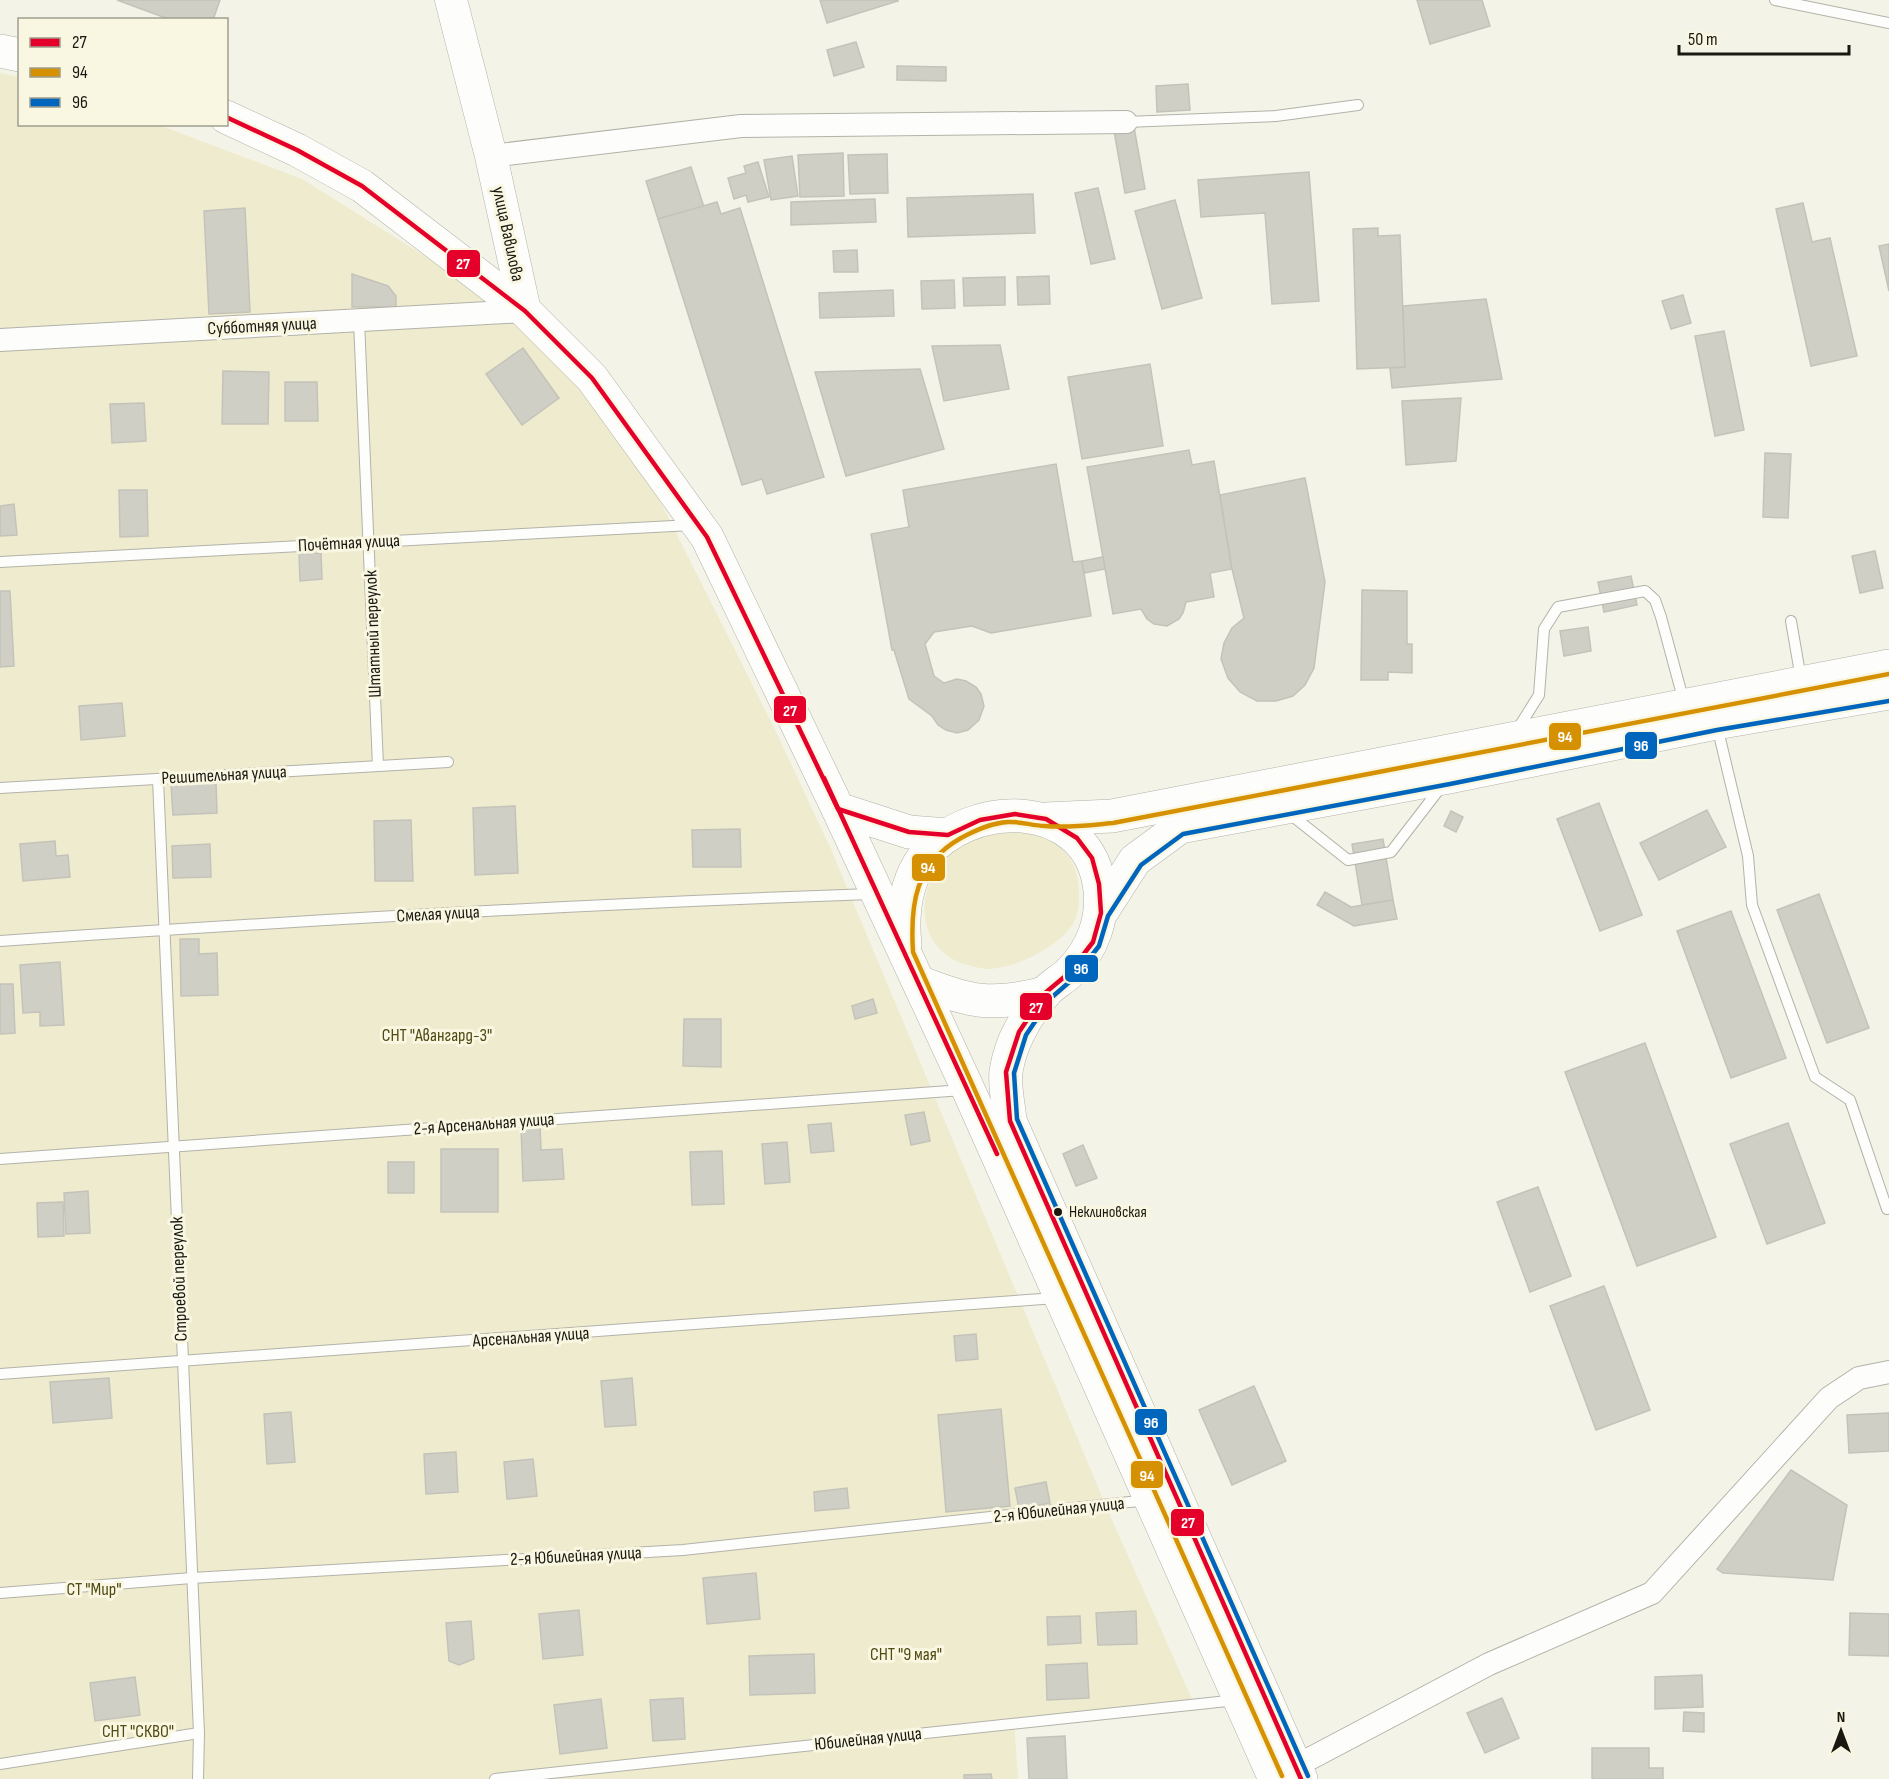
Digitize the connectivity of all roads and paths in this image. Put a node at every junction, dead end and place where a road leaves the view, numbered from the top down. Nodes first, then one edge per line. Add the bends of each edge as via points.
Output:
1 (451, 0) edge
2 (1775, 0) edge
3 (1889, 23) edge
4 (0, 51) edge
5 (18, 55) edge
6 (1358, 105) dead end
7 (228, 118) edge
8 (1126, 122) joint
9 (491, 156) junction
10 (525, 311) junction
11 (359, 321) junction
12 (0, 340) edge
13 (698, 525) junction
14 (369, 542) junction
15 (0, 562) edge
16 (1791, 621) dead end
17 (1889, 666) edge
18 (1802, 682) junction
19 (1889, 693) edge
20 (1684, 704) junction
21 (1716, 723) junction
22 (1512, 738) junction
23 (448, 762) dead end
24 (378, 766) junction
25 (1449, 777) junction
26 (158, 779) junction
27 (0, 788) edge
28 (1282, 808) junction
29 (838, 809) junction
30 (1046, 819) junction
31 (948, 835) junction
32 (877, 894) junction
33 (1101, 913) junction
34 (164, 930) junction
35 (0, 941) edge
36 (913, 968) junction
37 (1045, 993) junction
38 (968, 1089) junction
39 (174, 1147) junction
40 (0, 1159) edge
41 (1887, 1209) dead end
42 (1061, 1297) junction
43 (183, 1362) junction
44 (1889, 1372) edge
45 (0, 1374) edge
46 (1150, 1500) junction
47 (192, 1578) junction
48 (0, 1593) edge
49 (1240, 1700) junction
50 (198, 1733) junction
51 (0, 1764) edge
52 (1291, 1775) edge
53 (198, 1779) edge
54 (495, 1779) edge

1 - 9 street, улица Вавилова
2 - 3 lane
4 - 5 main road
6 - 8 lane via 1276,116
7 - 10 main road via 362,186
8 - 9 street via 741,126
9 - 10 street, улица Вавилова
10 - 11 street, Субботняя улица
10 - 13 main road via 592,378
11 - 12 street, Субботняя улица
11 - 14 lane, Штатный переулок
13 - 14 lane, Почётная улица
13 - 29 main road
14 - 15 lane, Почётная улица
14 - 24 lane, Штатный переулок
16 - 18 lane
17 - 18 main road
18 - 20 main road
19 - 21 main road
20 - 22 main road
20 - 22 lane via 1661,617 1655,600 1646,591 1558,607 1544,629 1539,695
21 - 25 main road
21 - 41 lane via 1748,856 1752,905 1815,1077 1850,1100
22 - 30 main road via 1112,816
23 - 24 lane, Решительная улица
24 - 26 lane, Решительная улица
25 - 28 main road
25 - 28 lane via 1391,852 1348,860
26 - 27 lane, Решительная улица
26 - 34 lane, Строевой переулок
28 - 33 main road via 1180,827 1135,860
29 - 31 main road via 909,832
29 - 32 main road
30 - 31 main road via 1015,814 980,820
30 - 33 main road via 1077,838 1092,858
31 - 36 main road via 923,858 904,907 903,931
32 - 34 lane, Смелая улица via 748,897
32 - 36 main road
33 - 37 main road via 1093,942 1069,973
34 - 35 lane, Смелая улица
34 - 39 lane, Строевой переулок
36 - 37 main road via 956,997 991,1002
36 - 38 main road
37 - 52 main road via 1018,1032 1006,1072 1010,1121
38 - 39 lane, 2-я Арсенальная улица
38 - 42 main road
39 - 40 lane, 2-я Арсенальная улица
39 - 43 lane, Строевой переулок
42 - 43 lane, Арсенальная улица
42 - 46 main road
43 - 45 lane, Арсенальная улица
43 - 47 lane, Строевой переулок
44 - 52 street via 1858,1378 1829,1398 1652,1593 1489,1664
46 - 47 lane, 2-я Юбилейная улица via 683,1550
46 - 49 main road
47 - 48 lane, 2-я Юбилейная улица
47 - 50 lane, Строевой переулок
49 - 52 main road
49 - 54 lane, Юбилейная улица
50 - 51 lane
50 - 53 lane, Строевой переулок

